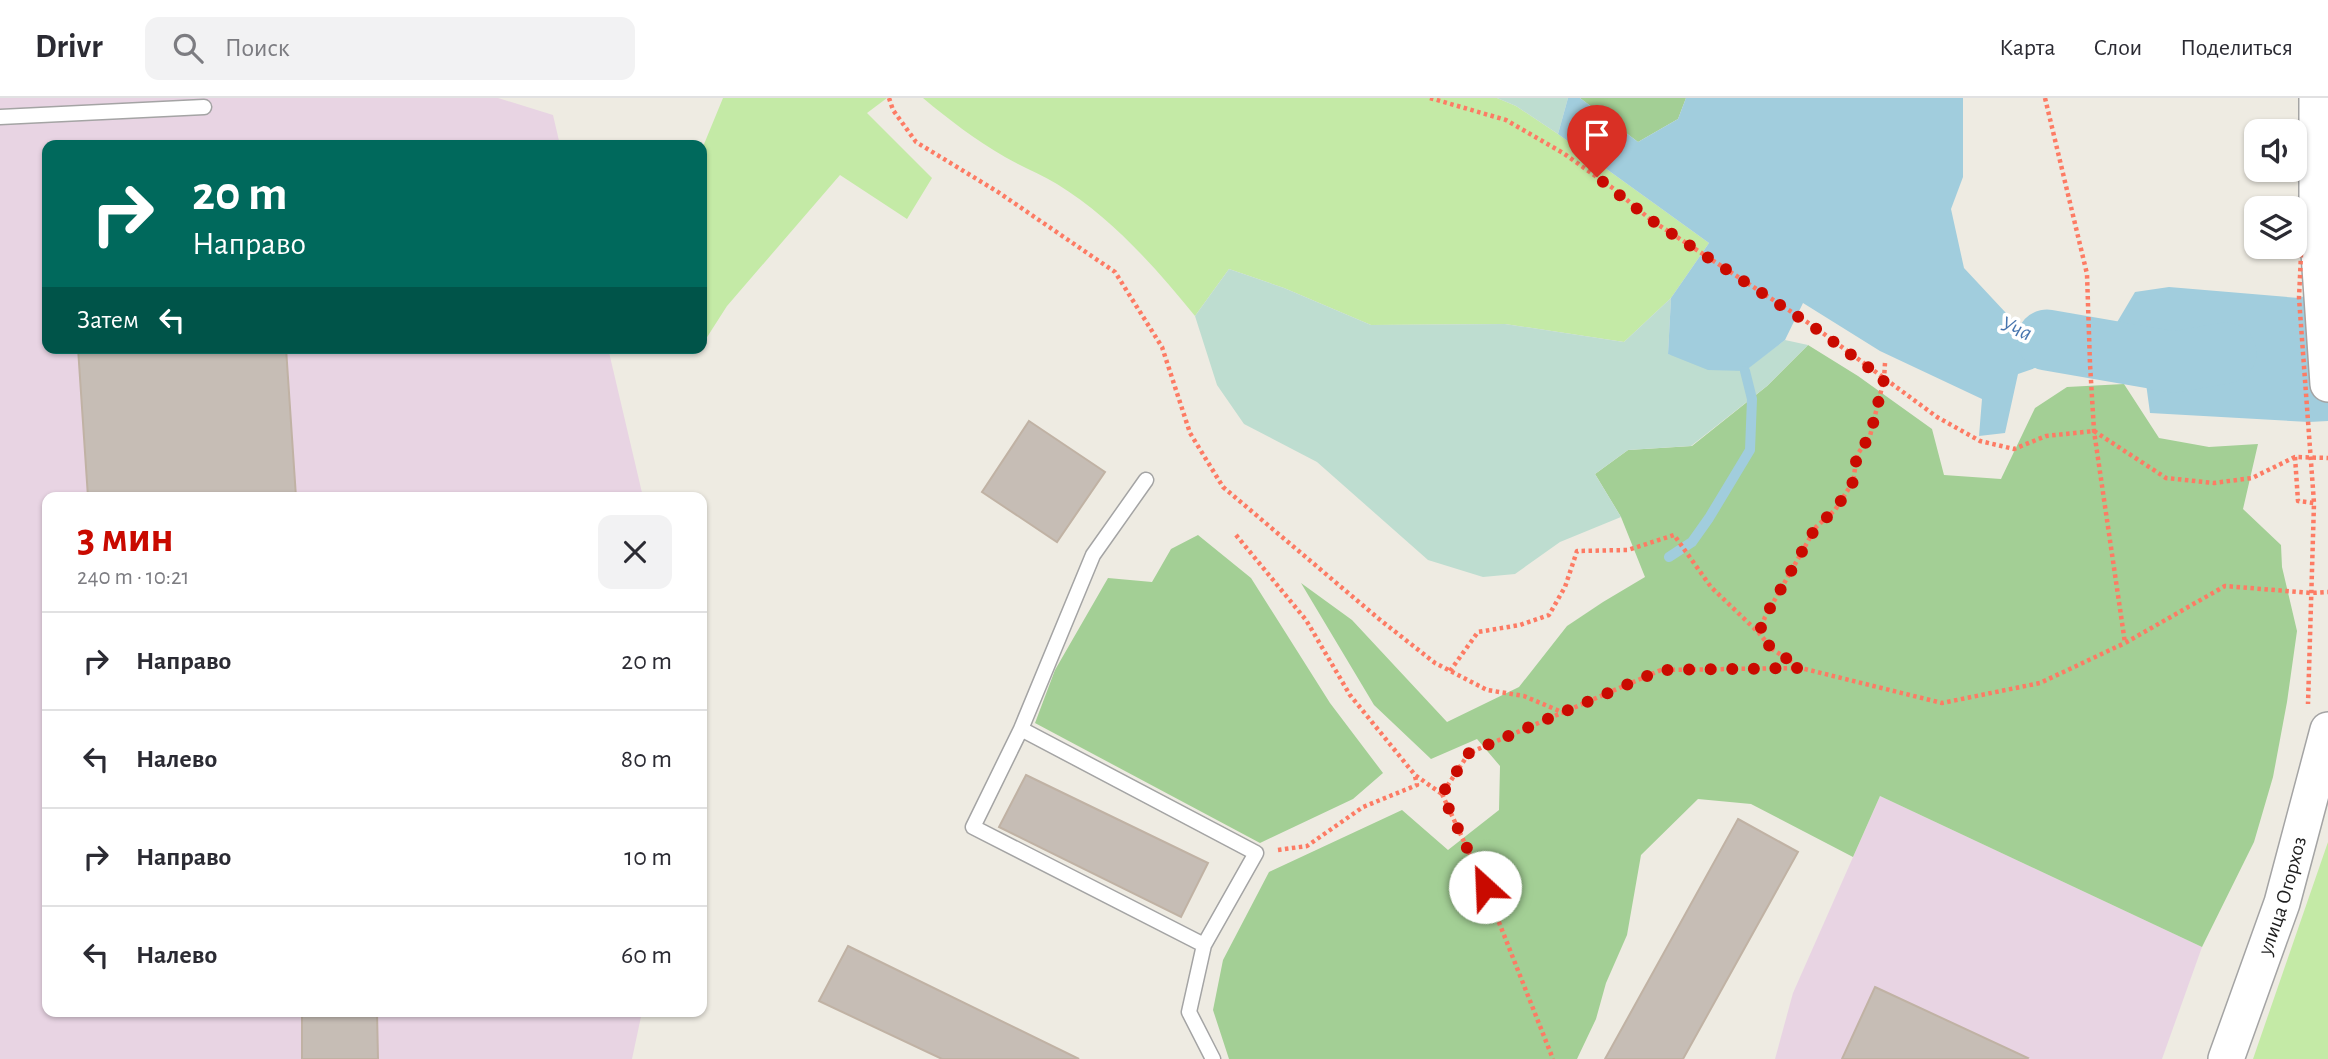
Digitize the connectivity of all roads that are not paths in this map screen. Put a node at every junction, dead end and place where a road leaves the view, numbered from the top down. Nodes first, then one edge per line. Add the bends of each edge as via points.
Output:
1 (2317, 98) edge
2 (204, 107) dead end
3 (0, 117) edge
4 (2328, 384) edge
5 (1146, 480) dead end
6 (2318, 720) edge
7 (1021, 729) junction
8 (1204, 945) junction
9 (1213, 1059) edge
10 (2226, 1059) edge

1 - 4 street via 2309,229
2 - 3 lane
5 - 7 lane via 1093,555
6 - 10 street, улица Огорхоз via 2281,903
7 - 8 lane via 973,827
7 - 8 lane via 1255,853
8 - 9 lane via 1189,1012

